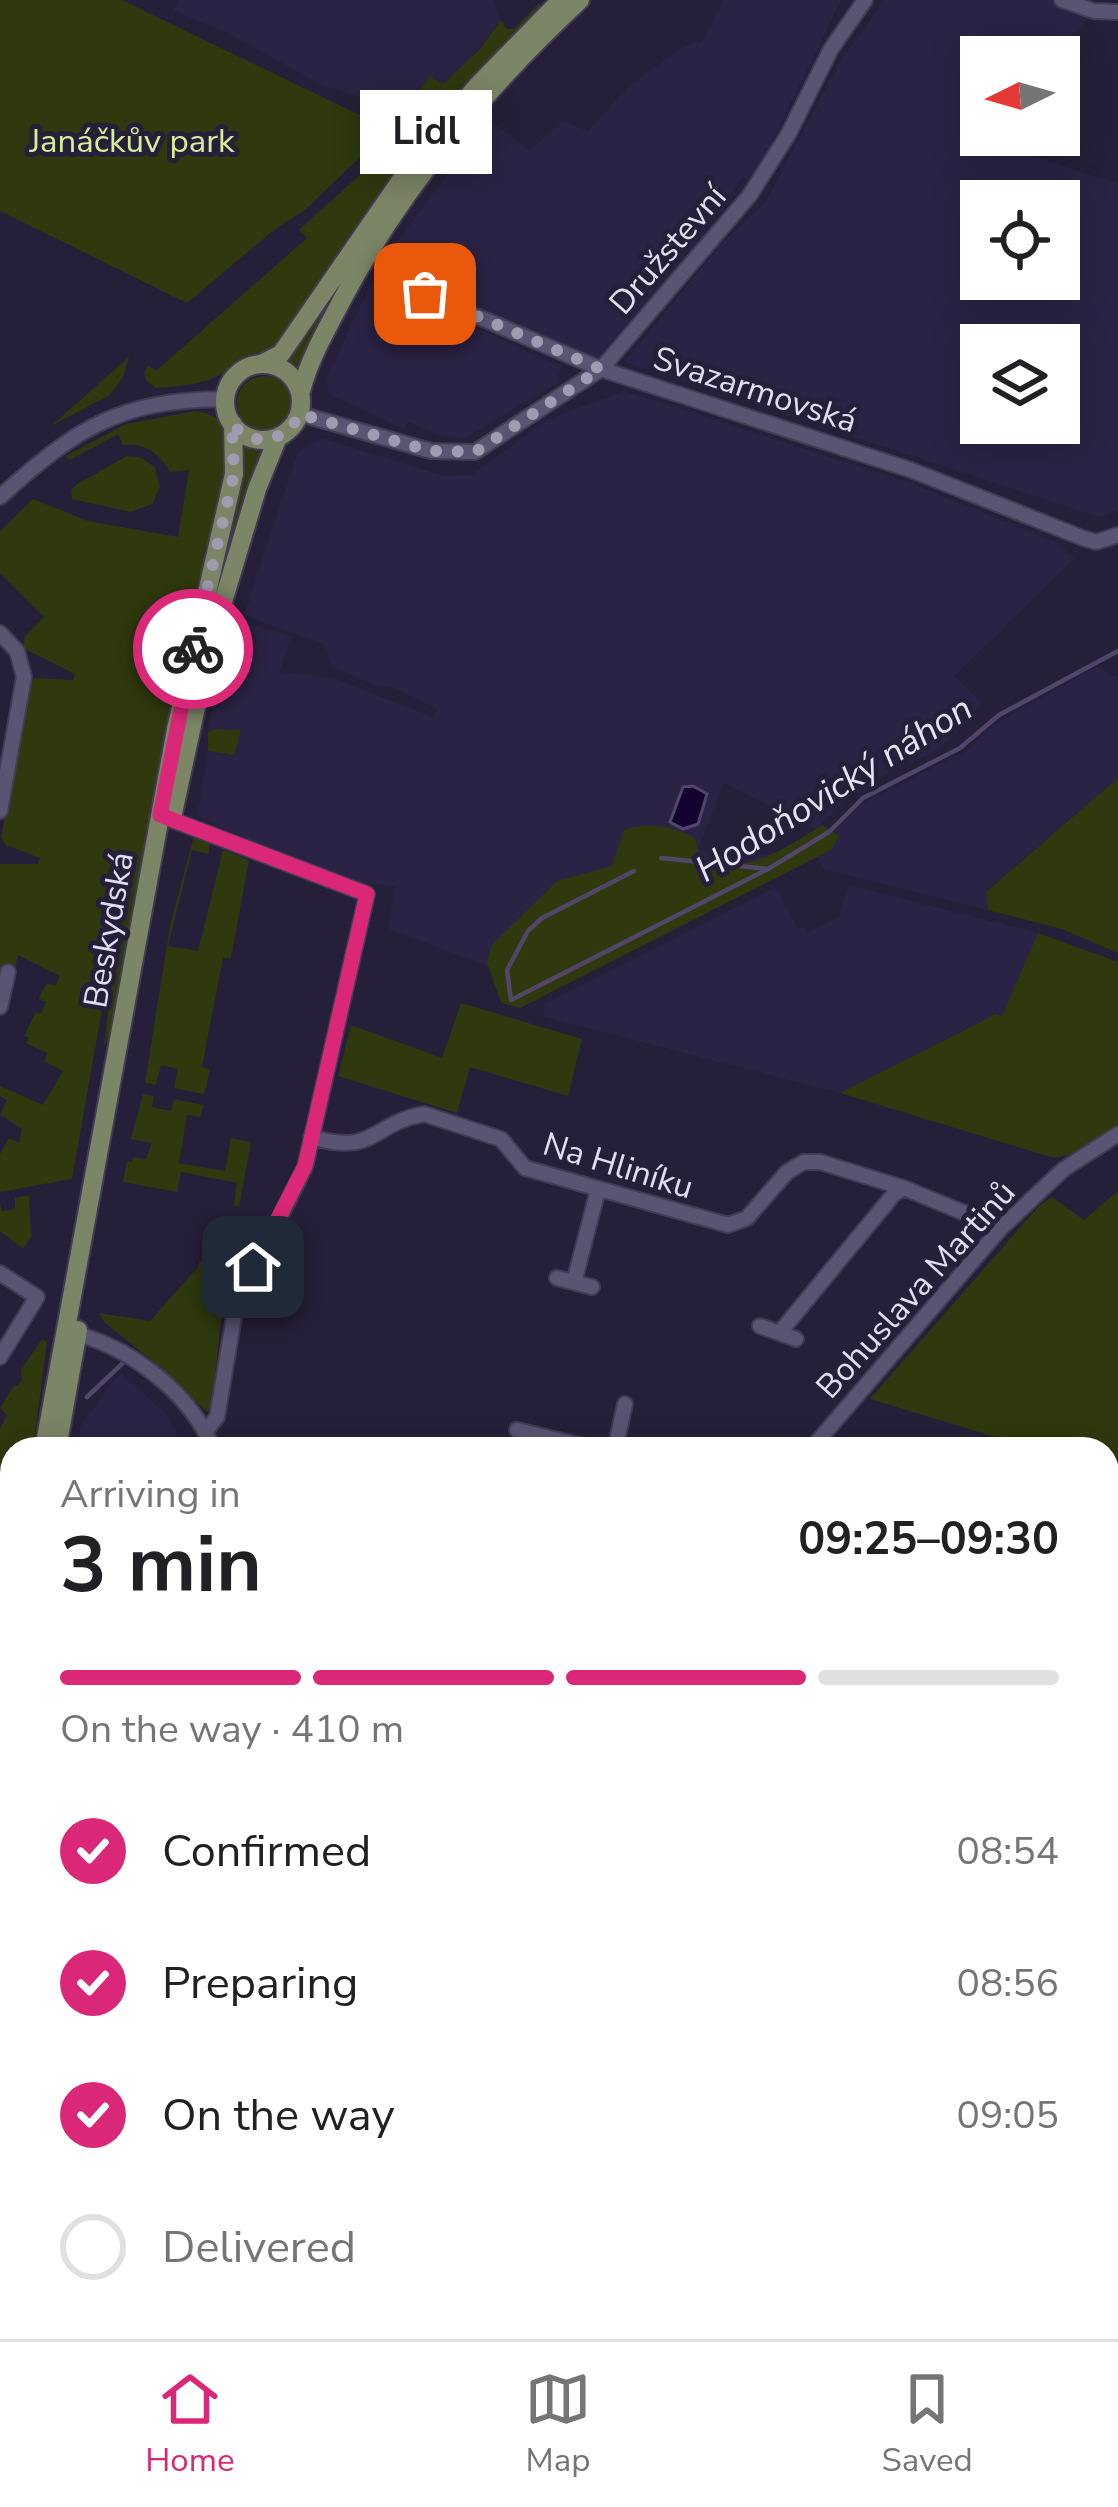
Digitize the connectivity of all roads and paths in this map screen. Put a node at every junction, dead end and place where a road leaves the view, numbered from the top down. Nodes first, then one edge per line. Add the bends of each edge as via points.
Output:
1 (562, 0) edge
2 (580, 0) edge
3 (865, 0) edge
4 (1062, 0) edge
5 (1118, 12) edge
6 (389, 279) dead end
7 (261, 364) junction
8 (601, 369) junction
9 (301, 391) junction
10 (224, 398) junction
11 (300, 414) junction
12 (232, 424) junction
13 (278, 437) junction
14 (0, 497) edge
15 (1113, 538) edge
16 (0, 633) edge
17 (0, 811) edge
18 (166, 817) junction
19 (8, 972) dead end
20 (0, 1007) edge
21 (1118, 1134) edge
22 (311, 1138) junction
23 (904, 1188) junction
24 (598, 1190) junction
25 (1001, 1228) junction
26 (0, 1273) edge
27 (557, 1278) dead end
28 (574, 1282) junction
29 (592, 1287) dead end
30 (760, 1326) dead end
31 (782, 1331) junction
32 (72, 1332) junction
33 (796, 1339) dead end
34 (0, 1357) edge
35 (625, 1404) dead end
36 (517, 1430) dead end
37 (205, 1432) junction
38 (47, 1437) edge
39 (59, 1437) edge
40 (207, 1437) edge
41 (546, 1437) edge
42 (618, 1437) edge
43 (821, 1437) edge

1 - 7 main road via 448,119 280,354
2 - 9 main road via 458,127 395,209
3 - 8 street, Družstevní via 750,195
4 - 5 street
6 - 8 street, Svazarmovská
7 - 9 main road via 283,370
7 - 10 main road via 236,374
8 - 11 street, Družstevní via 475,452 431,451
8 - 15 street, Svazarmovská via 911,470 1083,538
9 - 11 main road
10 - 12 main road
10 - 14 street via 158,402 95,424
11 - 13 main road
12 - 13 main road via 256,440
12 - 18 main road, Beskydská via 234,474
13 - 18 main road, Beskydská via 208,652
16 - 17 street via 17,651 24,677
18 - 22 street via 367,894
18 - 32 main road, Beskydská
19 - 20 street
21 - 25 street, Bohuslava Martinů via 1064,1168
22 - 24 street, Na Hliníku via 357,1144 424,1114 501,1139 526,1168
22 - 37 street via 236,1305 217,1417
23 - 24 street, Na Hliníku via 804,1162 747,1218 728,1225
23 - 25 street, Na Hliníku
23 - 31 street
24 - 28 street
25 - 43 street, Bohuslava Martinů
26 - 34 street via 37,1297
27 - 28 street
28 - 29 street
30 - 31 street
31 - 33 street
32 - 37 street via 120,1348
32 - 38 main road, Beskydská
32 - 39 main road, Beskydská
35 - 42 street
36 - 41 street
37 - 40 street

